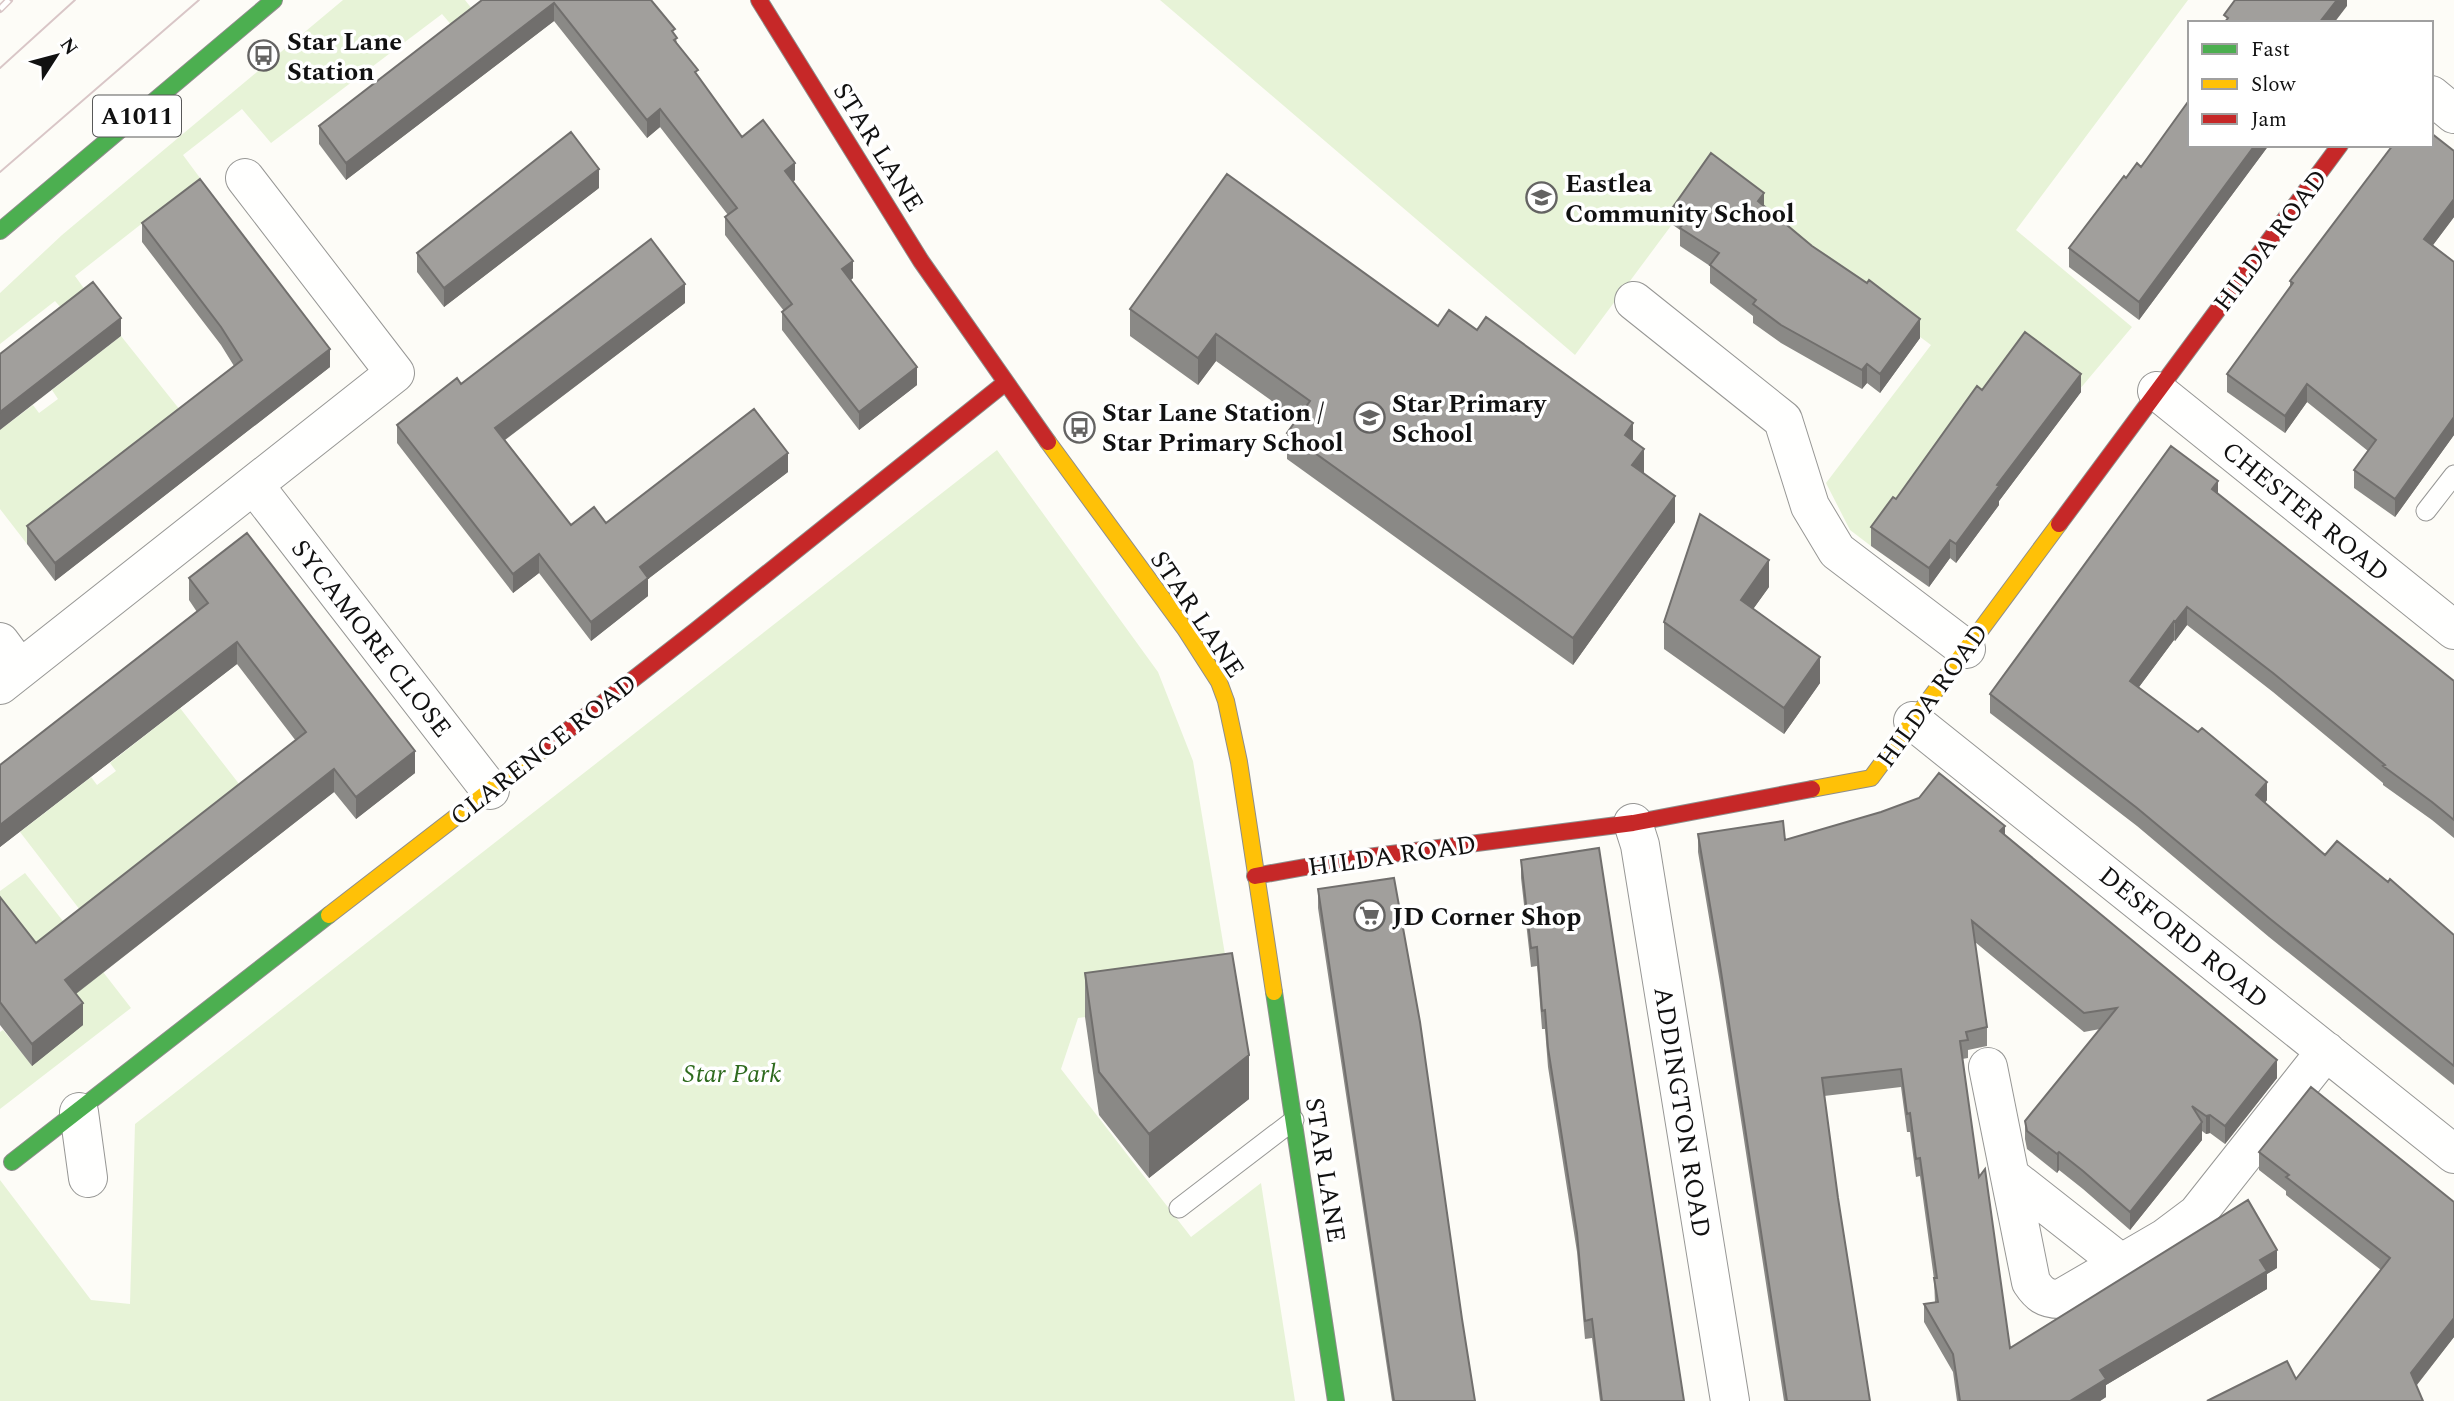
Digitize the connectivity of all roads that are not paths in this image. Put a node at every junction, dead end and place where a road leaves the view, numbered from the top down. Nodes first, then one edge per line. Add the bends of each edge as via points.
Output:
1 (274, 0) edge
2 (759, 0) edge
3 (2433, 96) edge
4 (2454, 114) edge
5 (2339, 147) edge
6 (245, 178) dead end
7 (0, 231) edge
8 (1634, 301) dead end
9 (1004, 383) junction
10 (2157, 391) junction
11 (2454, 475) edge
12 (254, 485) junction
13 (2426, 512) dead end
14 (2454, 630) edge
15 (1966, 649) junction
16 (7, 666) edge
17 (1913, 721) junction
18 (490, 790) junction
19 (1633, 823) junction
20 (1255, 876) junction
21 (2326, 1051) junction
22 (1988, 1067) dead end
23 (79, 1112) junction
24 (1294, 1121) junction
25 (2454, 1154) edge
26 (12, 1162) dead end
27 (2010, 1176) junction
28 (88, 1178) dead end
29 (1179, 1208) dead end
30 (2122, 1264) junction
31 (1336, 1401) edge
32 (1730, 1401) edge

1 - 7 street, A1011
2 - 9 street, STAR LANE via 921,261
3 - 4 street
5 - 10 street, HILDA ROAD
6 - 12 street via 395,373
8 - 15 street via 1783,420 1810,506 1837,551
9 - 18 street, CLARENCE ROAD
9 - 20 street, STAR LANE via 1219,682 1239,762
10 - 14 street, CHESTER ROAD
10 - 15 street, HILDA ROAD
11 - 13 lane
12 - 16 street
12 - 18 street, SYCAMORE CLOSE
15 - 17 street, HILDA ROAD
17 - 19 street, HILDA ROAD via 1871,778
17 - 21 street, DESFORD ROAD
18 - 23 street, CLARENCE ROAD
19 - 20 street, HILDA ROAD
19 - 32 street, ADDINGTON ROAD
20 - 24 street, STAR LANE
21 - 25 street, DESFORD ROAD
21 - 30 street via 2197,1214
22 - 27 street
23 - 26 street, CLARENCE ROAD
23 - 28 street
24 - 29 lane
24 - 31 street, STAR LANE
27 - 30 street
27 - 30 street via 2027,1271 2038,1292 2060,1299

